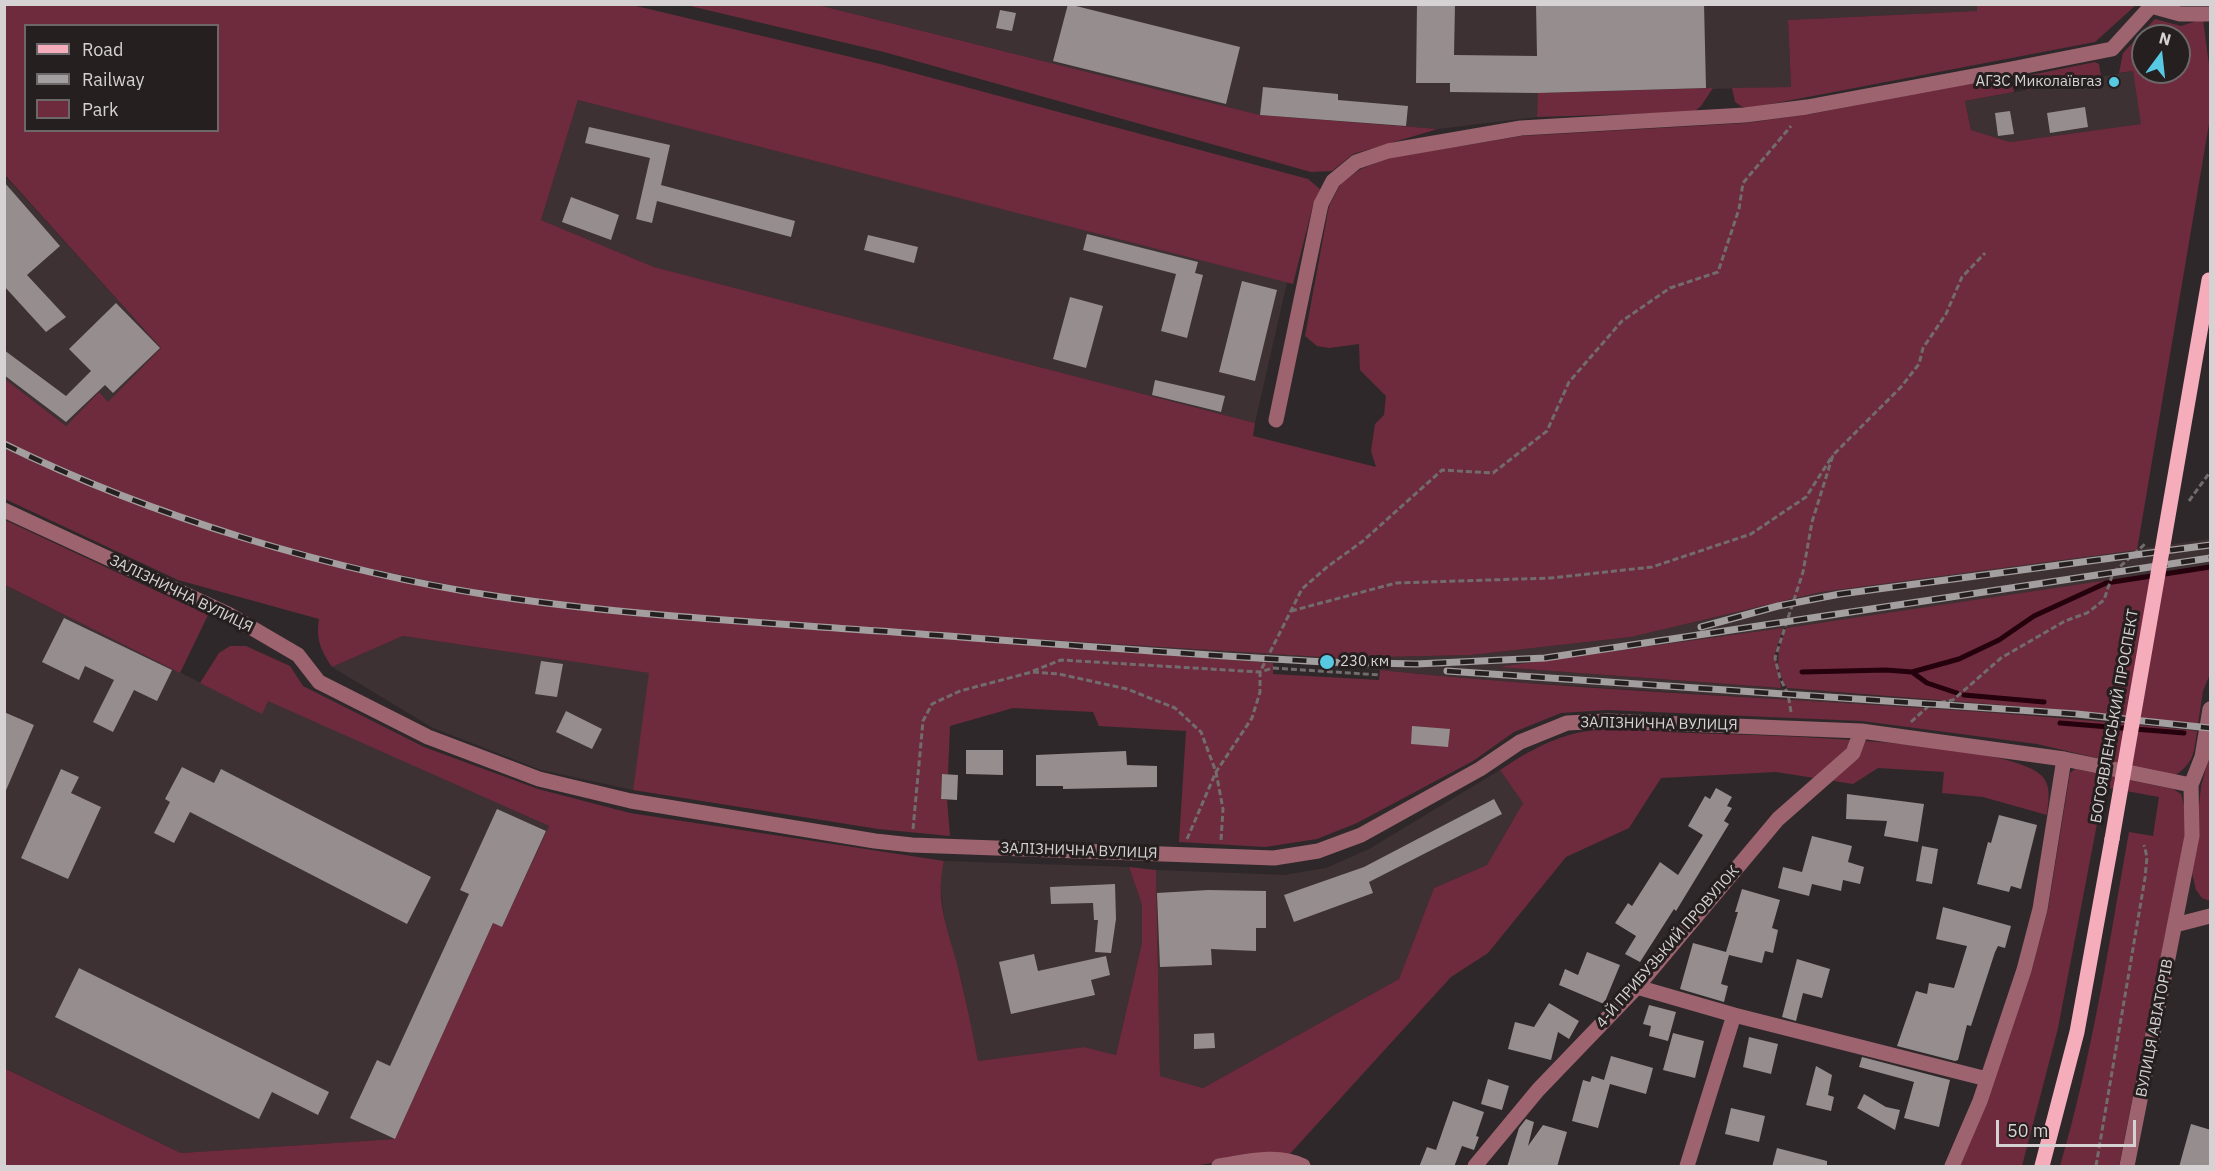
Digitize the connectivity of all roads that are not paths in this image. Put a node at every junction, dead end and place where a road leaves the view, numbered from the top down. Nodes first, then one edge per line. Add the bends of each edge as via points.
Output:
1 (2152, 5) edge
2 (2211, 14) edge
3 (2210, 275) edge
4 (1276, 420) dead end
5 (4, 510) edge
6 (2211, 710) edge
7 (1861, 730) junction
8 (2064, 759) junction
9 (2191, 785) junction
10 (2211, 916) edge
11 (2175, 925) junction
12 (1637, 987) junction
13 (1734, 1015) junction
14 (1987, 1079) junction
15 (1219, 1167) edge
16 (1303, 1167) edge
17 (1475, 1167) edge
18 (1687, 1167) edge
19 (1952, 1167) edge
20 (2042, 1167) edge
21 (2127, 1167) edge

1 - 2 street via 2180,14
1 - 4 street via 2112,49 1807,107 1745,115 1521,128 1388,152 1356,162 1333,181 1321,204
3 - 20 main road, БОГОЯВЛЕНСЬКИЙ ПРОСПЕКТ, bridge via 2077,1032
5 - 7 street, ЗАЛІЗНИЧНА ВУЛИЦЯ via 228,614 298,655 319,682 428,737 539,779 631,801 912,845 1274,858 1318,851 1361,835 1480,769 1520,742 1567,723
6 - 9 street via 2202,757
7 - 8 street, ЗАЛІЗНИЧНА ВУЛИЦЯ
7 - 12 street, 4-Й ПРИБУЗЬКИЙ ПРОВУЛОК via 1852,753 1778,819
8 - 9 street, ЗАЛІЗНИЧНА ВУЛИЦЯ
8 - 14 street via 2040,909 2025,970
9 - 11 street, ВУЛИЦЯ АВІАТОРІВ via 2192,836
10 - 11 street
11 - 21 street, ВУЛИЦЯ АВІАТОРІВ
12 - 13 street
12 - 17 street, 4-Й ПРИБУЗЬКИЙ ПРОВУЛОК via 1538,1090
13 - 14 street
13 - 18 street
14 - 19 street
15 - 16 street via 1260,1159

